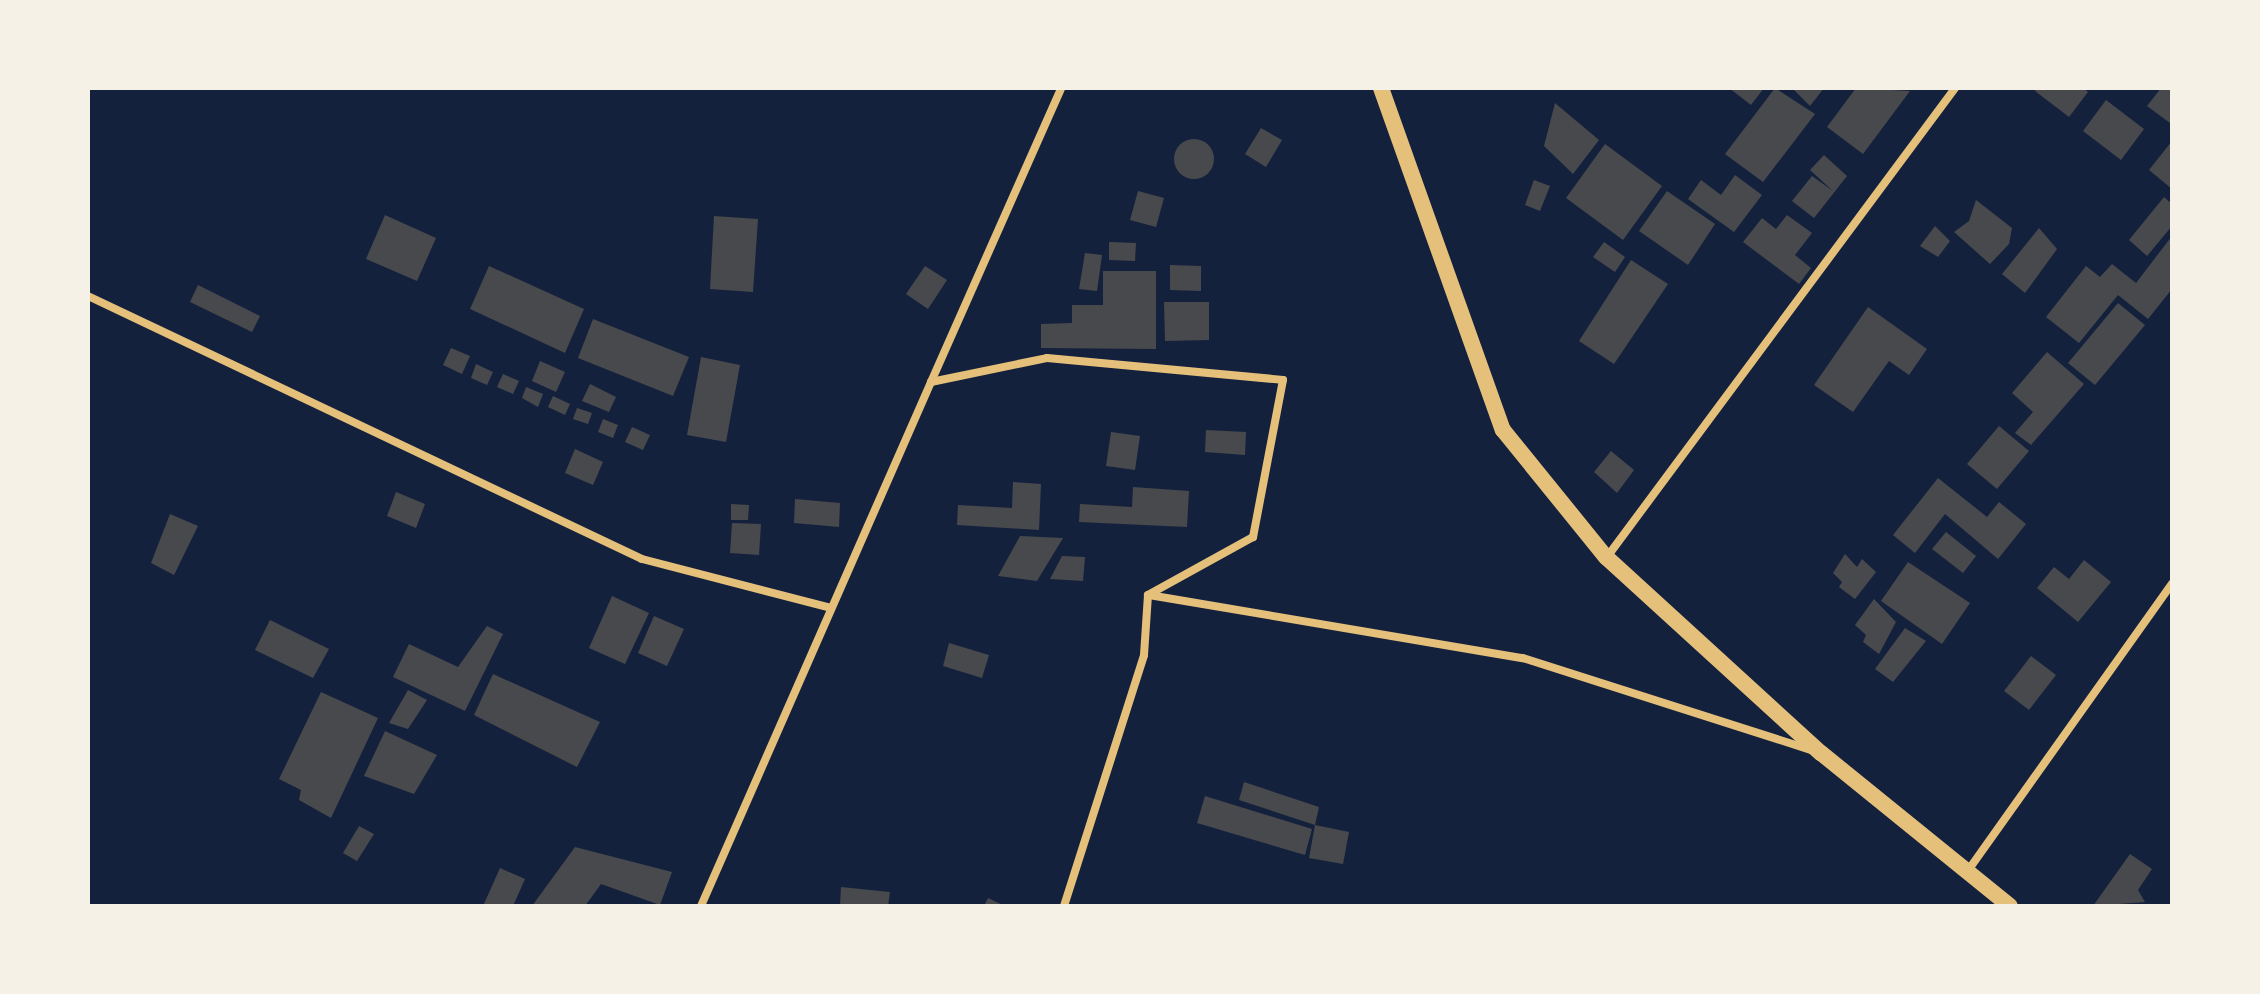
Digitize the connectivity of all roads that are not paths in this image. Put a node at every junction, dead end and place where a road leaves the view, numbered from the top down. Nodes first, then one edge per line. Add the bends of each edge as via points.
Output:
1 (1061, 88) edge
2 (1381, 88) edge
3 (1955, 88) edge
4 (88, 296) edge
5 (931, 382) junction
6 (1606, 557) junction
7 (2172, 584) edge
8 (1148, 595) junction
9 (831, 608) junction
10 (1821, 753) junction
11 (1967, 872) junction
12 (701, 906) edge
13 (1064, 906) edge
14 (2010, 906) edge

1 - 5 street
2 - 6 main road via 1503,430
3 - 6 street
4 - 9 street via 642,559
5 - 8 street via 1047,358 1283,380 1253,537
5 - 9 street
6 - 10 main road
7 - 11 street
8 - 10 street via 1523,658
8 - 13 street via 1144,655
9 - 12 street
10 - 11 main road
11 - 14 main road

